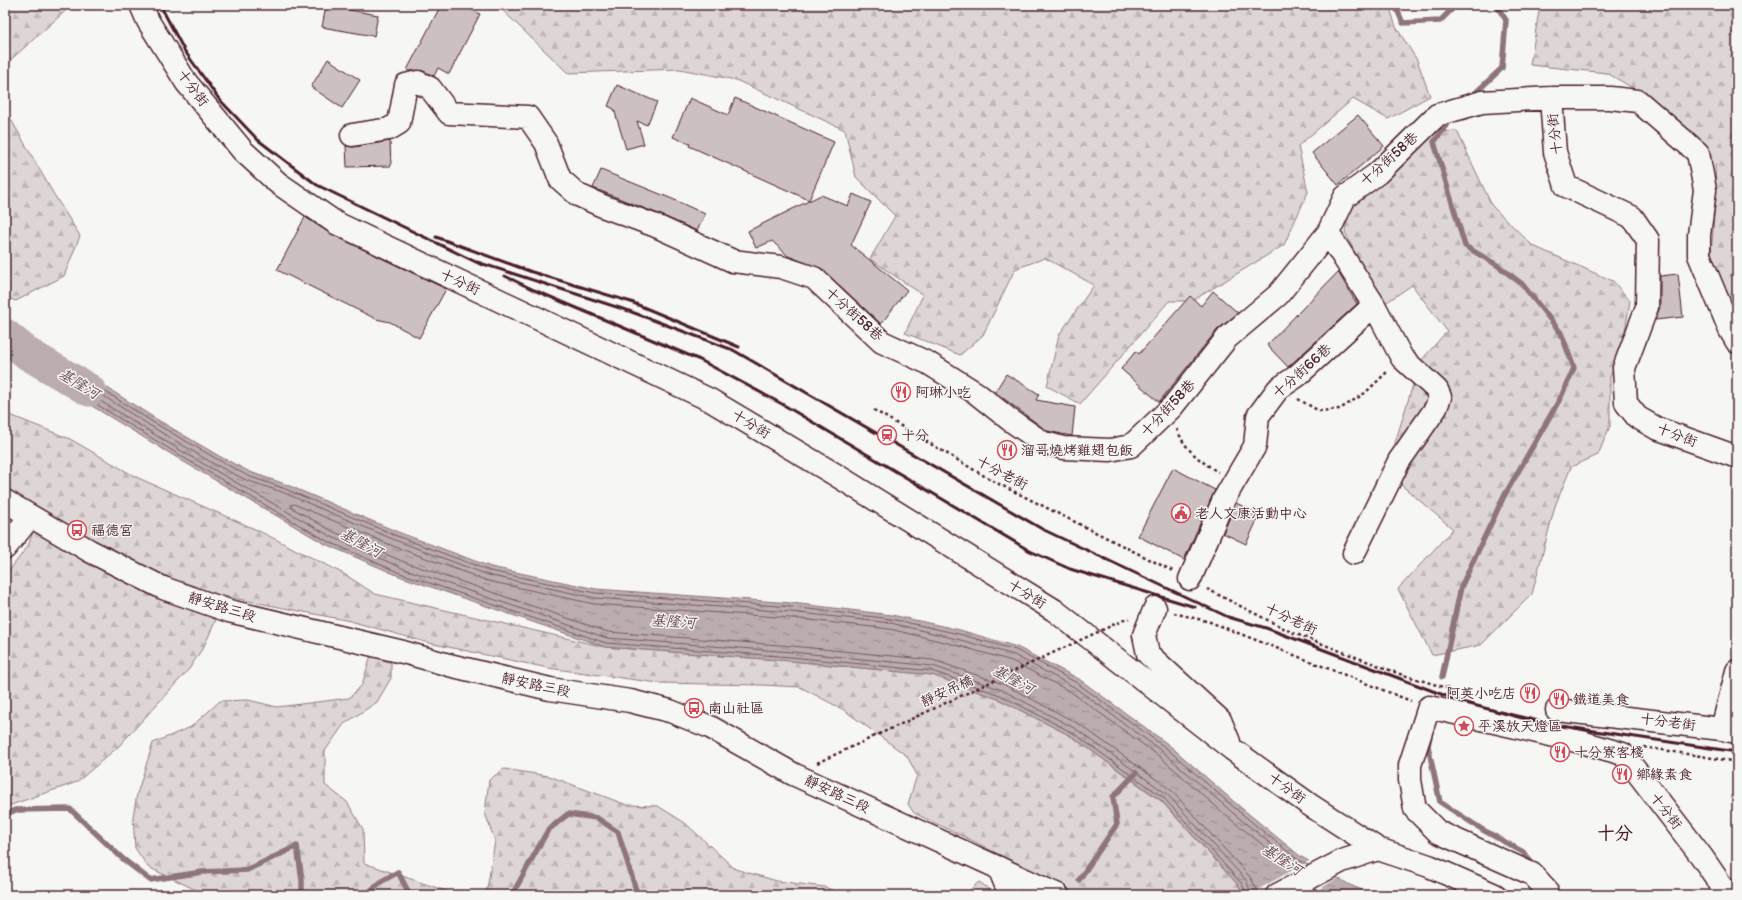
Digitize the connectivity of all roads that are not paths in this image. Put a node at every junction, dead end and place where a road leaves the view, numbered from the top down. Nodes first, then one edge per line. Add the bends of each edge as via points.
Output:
1 (141, 5) edge
2 (1551, 98) junction
3 (352, 135) dead end
4 (1328, 233) junction
5 (1374, 305) junction
6 (1737, 342) edge
7 (1737, 457) edge
8 (5, 501) edge
9 (30, 517) junction
10 (5, 548) edge
11 (1354, 554) dead end
12 (1190, 579) road end
13 (1155, 608) road end
14 (1737, 671) edge
15 (1558, 710) dead end
16 (1730, 731) edge
17 (1232, 748) junction
18 (1378, 849) junction
19 (999, 868) junction
20 (1010, 895) edge
21 (1058, 895) edge
22 (1277, 895) edge
23 (1495, 895) edge
24 (1546, 895) edge
25 (1728, 895) edge

1 - 17 street, 十分街 via 148,21 186,82 243,150 278,183 336,223 710,400 1054,610
2 - 4 street, 十分街58巷 via 1482,102 1437,115 1378,173 1345,197
2 - 6 street, 十分街 via 1610,98 1638,102 1698,153 1705,190 1699,254
2 - 7 street, 十分街 via 1555,152 1566,186 1632,217 1648,240 1647,308 1624,368 1626,403 1637,416 1656,428
3 - 4 street, 十分街58巷 via 389,129 399,123 406,85 418,82 430,88 449,113 528,118 546,143 560,179 578,195 656,226 733,261 781,267 814,278 882,342 934,367 976,393 1042,442 1063,448 1110,450 1131,446 1172,407 1227,338 1278,295
4 - 5 street
5 - 11 street via 1402,358 1437,390 1440,397 1436,408 1399,461
5 - 12 street, 十分街66巷 via 1297,376 1278,388 1258,416 1255,446 1224,499
8 - 9 street, 靜安路三段
9 - 10 street
9 - 19 street, 靜安路三段 via 163,588 229,611 550,689 630,701 670,711 710,727 793,774
13 - 17 street via 1144,635 1148,654 1220,720
14 - 16 street
15 - 16 street
17 - 18 street, 十分街 via 1310,805
18 - 22 street via 1342,861
18 - 23 street via 1429,866
19 - 20 street
19 - 21 street, 靜安路三段
24 - 25 street, 十分街 via 1546,889 1532,874 1438,832 1416,809 1410,780 1410,765 1429,707 1623,754

